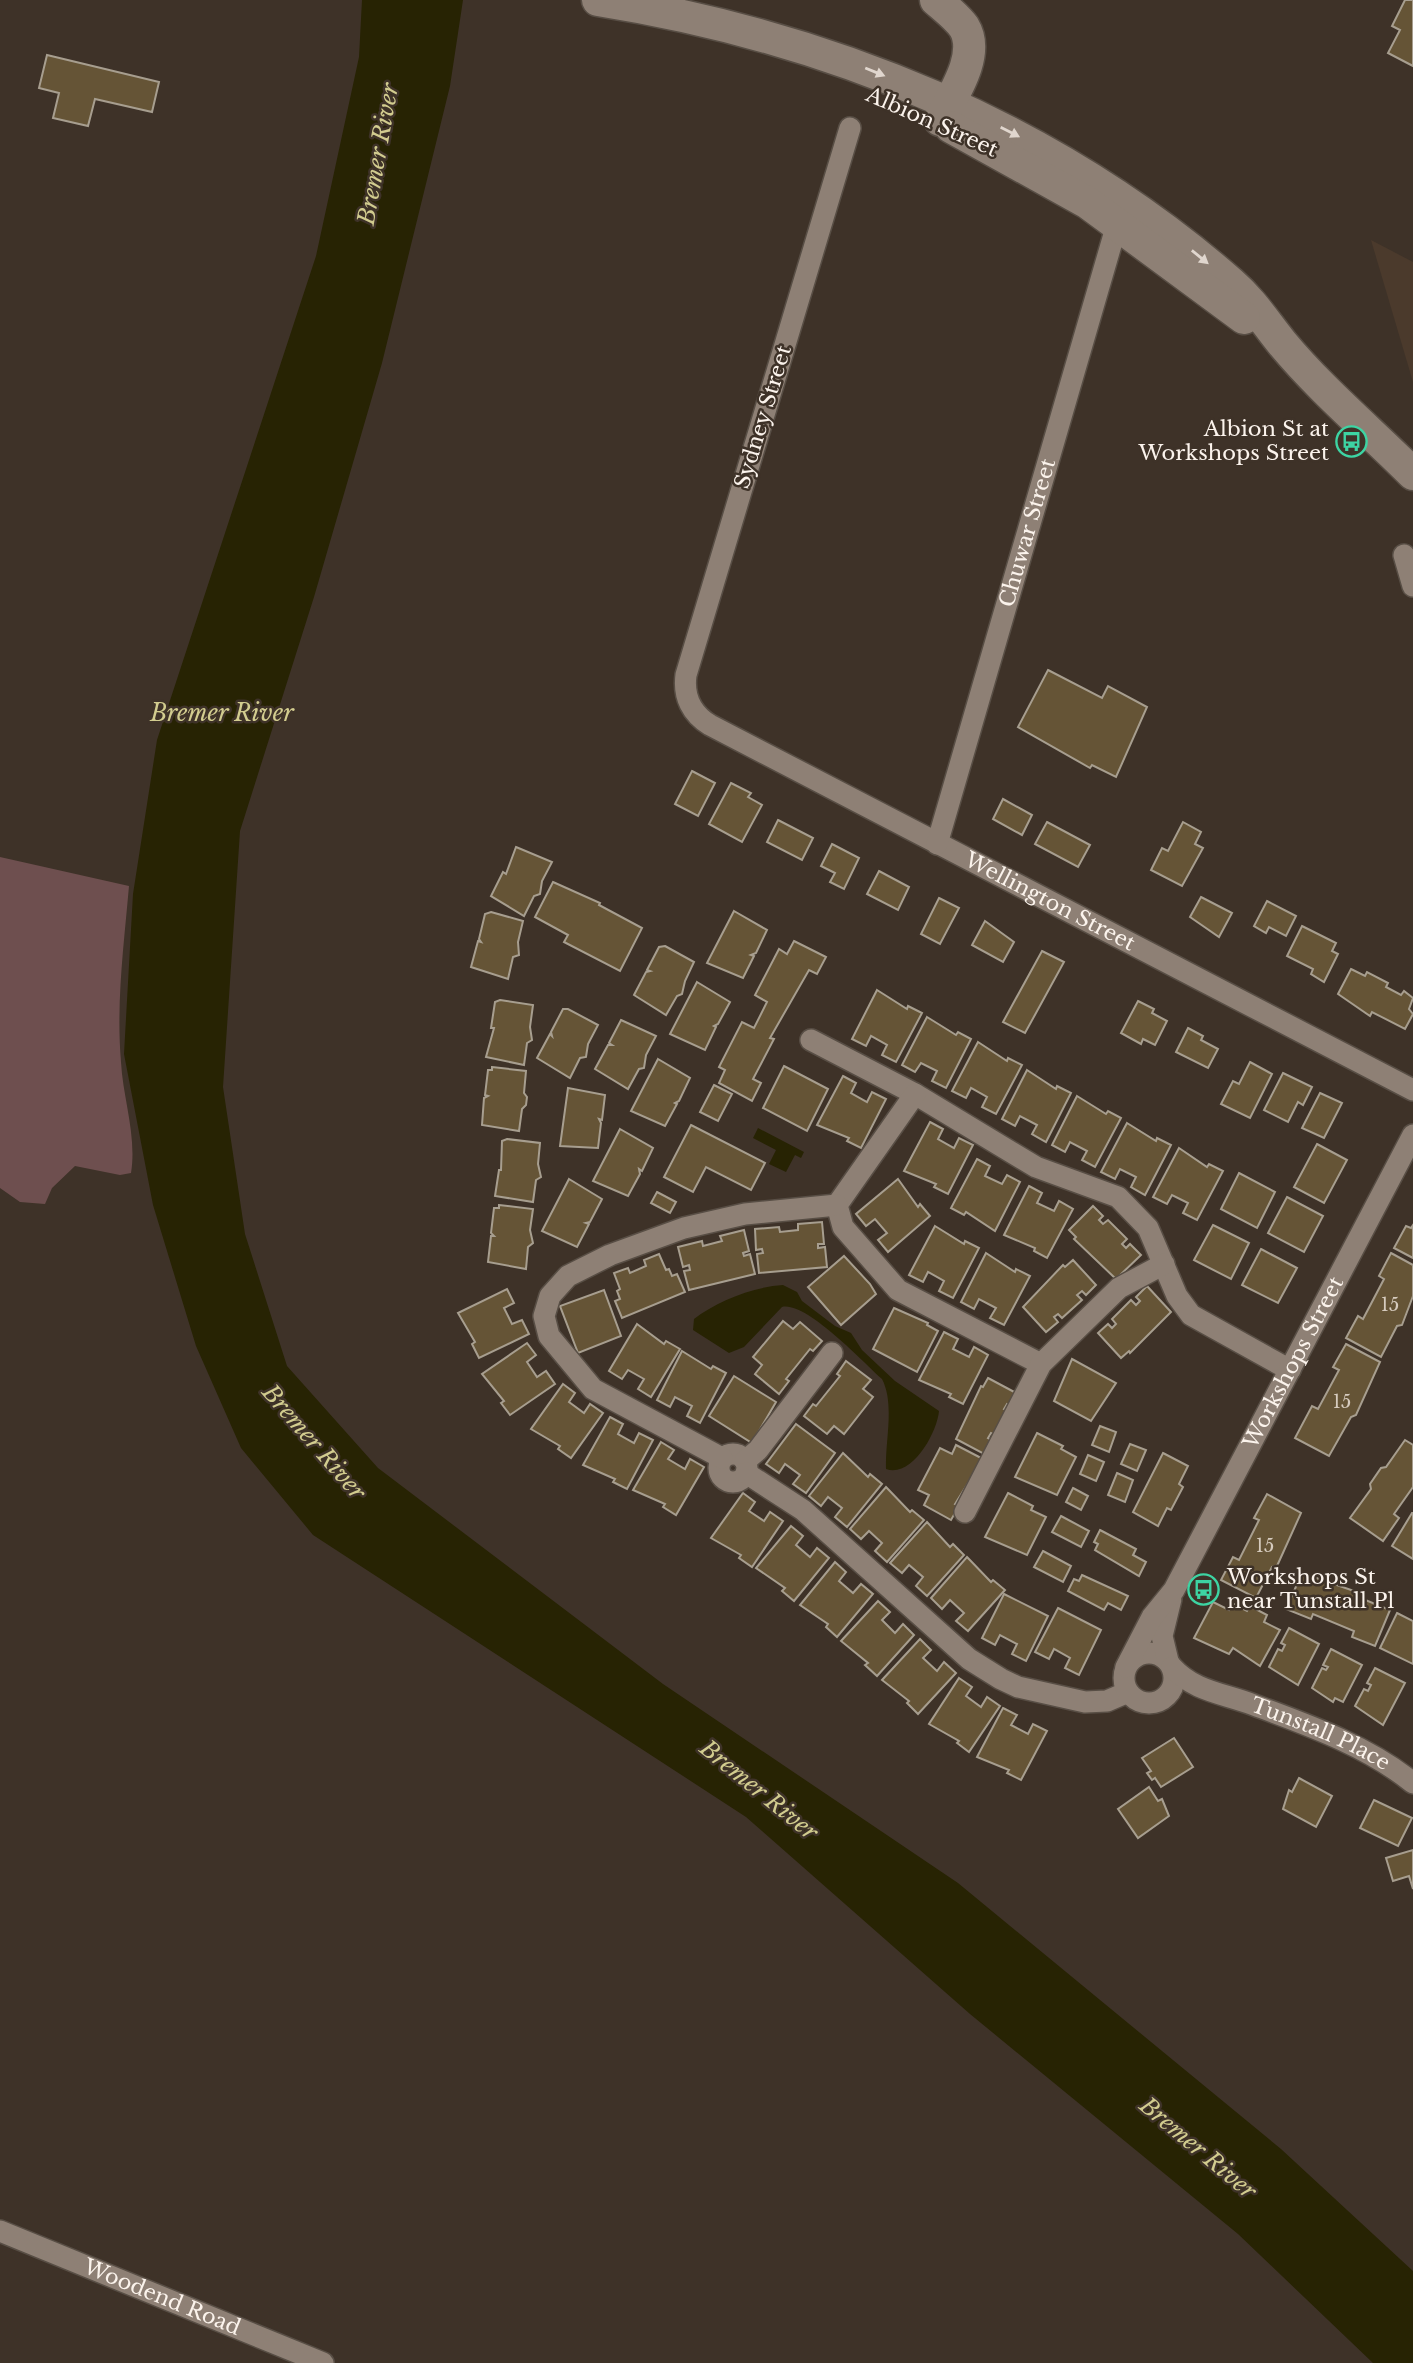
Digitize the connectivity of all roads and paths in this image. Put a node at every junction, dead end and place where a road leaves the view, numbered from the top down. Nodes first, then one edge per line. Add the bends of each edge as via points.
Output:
1 (598, 0) edge
2 (936, 0) edge
3 (944, 113) junction
4 (850, 128) dead end
5 (1047, 153) junction
6 (1118, 223) junction
7 (1283, 344) junction
8 (1413, 474) edge
9 (1404, 555) dead end
10 (1413, 586) edge
11 (691, 706) joint
12 (937, 844) junction
13 (811, 1040) dead end
14 (1413, 1090) edge
15 (915, 1094) junction
16 (1413, 1135) edge
17 (837, 1205) junction
18 (1164, 1264) junction
19 (832, 1353) dead end
20 (1041, 1364) junction
21 (1290, 1370) junction
22 (745, 1467) junction
23 (965, 1512) dead end
24 (1174, 1590) junction
25 (1170, 1664) junction
26 (1126, 1667) junction
27 (1128, 1692) junction
28 (1222, 1696) junction
29 (1166, 1697) junction
30 (1413, 1783) edge
31 (0, 2231) edge
32 (321, 2363) edge

1 - 3 main road, Albion Street via 740,31 801,64
2 - 3 main road via 963,26 969,45 965,69
3 -> 5 main road, Albion Street
3 - 6 main road, Albion Street
4 - 11 street, Sydney Street via 686,676
5 - 6 street, Albion Street via 1065,172 1114,204
5 -> 7 main road, Albion Street via 1120,197 1211,266 1252,302
6 - 7 main road, Albion Street
6 - 12 street, Chuwar Street
7 - 8 main road, Albion Street
9 - 10 street
11 - 12 street, Wellington Street via 710,725
12 - 14 street, Wellington Street
13 - 15 street
15 - 17 street
15 - 18 street via 1029,1163 1118,1197 1148,1227
16 - 21 street, Workshops Street
17 - 20 street via 843,1227 898,1290
17 - 22 street via 745,1214 684,1228 568,1276 550,1296 544,1316 549,1336 593,1389 722,1458 733,1454
18 - 20 street via 1119,1288
18 - 21 street via 1191,1315
19 - 22 street
20 - 23 street
21 - 24 street, Workshops Street
22 - 27 street via 803,1510 969,1659 1001,1679 1085,1702 1107,1701
24 - 25 street, Workshops Street via 1162,1636
24 - 26 street, Workshops Street via 1152,1617
25 - 26 street via 1147,1653
25 - 28 street, Tunstall Place via 1190,1685
25 - 29 street via 1174,1682
26 - 27 street
27 - 29 street via 1142,1702
28 - 29 street, Tunstall Place
28 - 30 street, Tunstall Place via 1354,1746
31 - 32 street, Woodend Road

